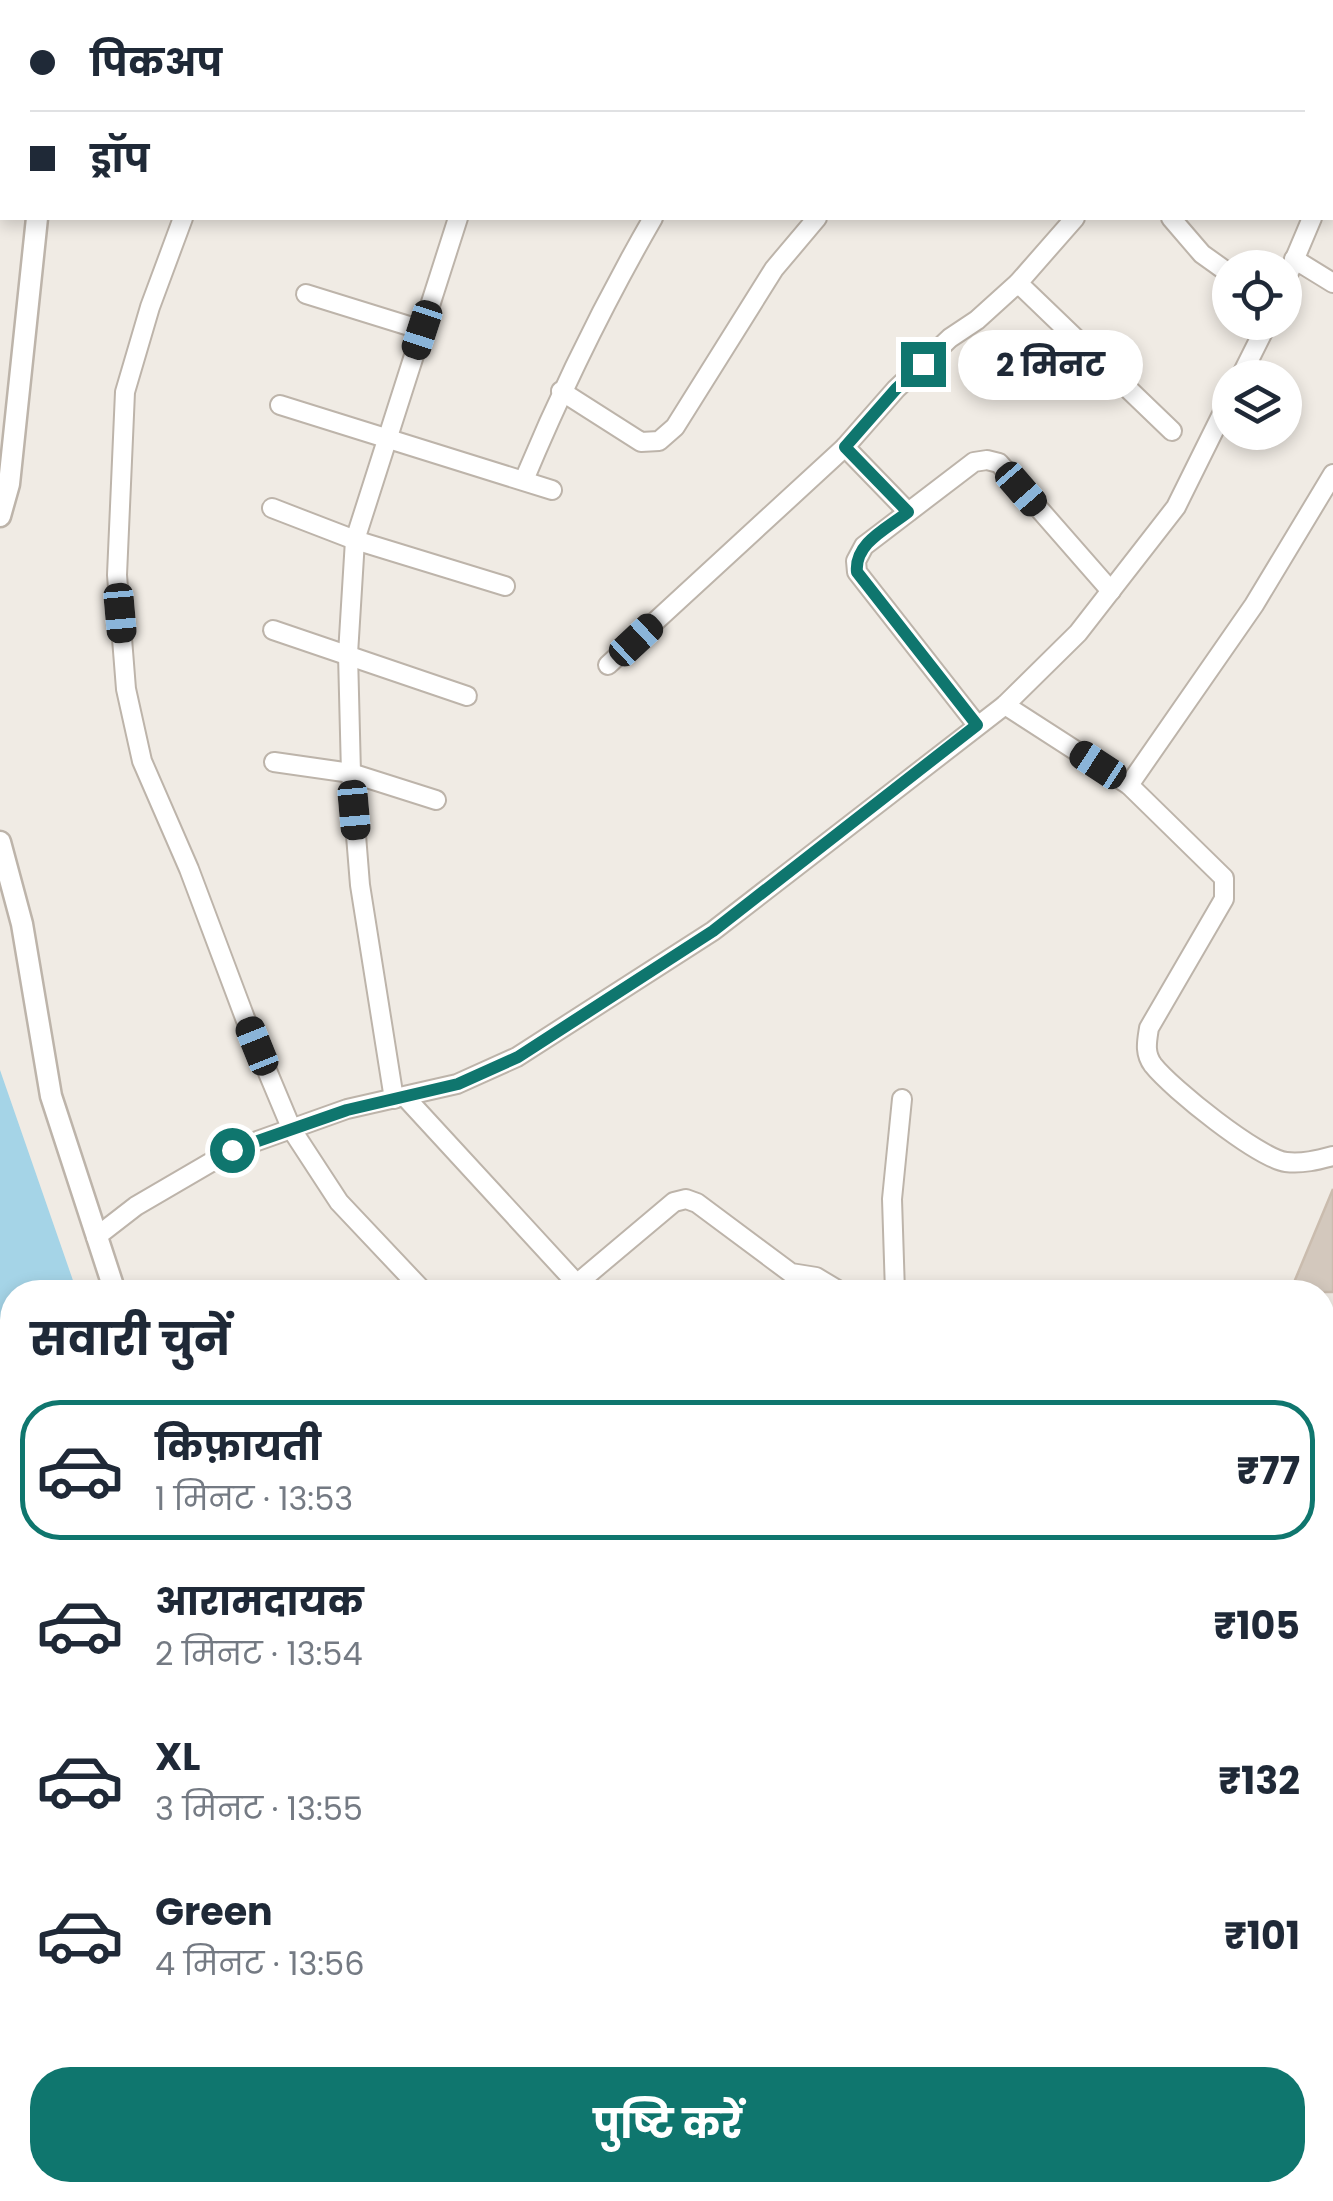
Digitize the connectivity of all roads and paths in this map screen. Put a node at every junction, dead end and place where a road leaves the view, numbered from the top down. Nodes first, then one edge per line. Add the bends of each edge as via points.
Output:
1 (37, 220) edge
2 (182, 220) edge
3 (452, 220) edge
4 (652, 220) edge
5 (815, 220) edge
6 (1073, 220) edge
7 (1173, 220) edge
8 (1311, 220) edge
9 (1298, 250) edge
10 (1212, 261) edge
11 (1302, 264) edge
12 (1333, 282) edge
13 (1018, 283) junction
14 (306, 294) dead end
15 (422, 330) junction
16 (560, 391) junction
17 (280, 405) dead end
18 (1172, 431) dead end
19 (1212, 434) edge
20 (387, 438) junction
21 (845, 447) junction
22 (1333, 474) edge
23 (524, 480) junction
24 (552, 490) dead end
25 (272, 508) dead end
26 (908, 512) junction
27 (0, 516) edge
28 (355, 540) junction
29 (505, 586) dead end
30 (1111, 591) junction
31 (273, 630) dead end
32 (348, 654) junction
33 (608, 665) dead end
34 (468, 696) dead end
35 (1005, 705) junction
36 (977, 725) junction
37 (274, 762) dead end
38 (351, 774) junction
39 (1129, 785) junction
40 (436, 800) dead end
41 (0, 842) edge
42 (400, 1099) junction
43 (902, 1099) dead end
44 (292, 1130) junction
45 (1333, 1156) edge
46 (96, 1237) junction
47 (111, 1280) edge
48 (413, 1280) edge
49 (565, 1280) edge
50 (581, 1280) edge
51 (821, 1280) edge
52 (895, 1280) edge

1 - 27 street via 10,484
2 - 44 street via 124,392 117,575 126,689 142,761
3 - 15 street
4 - 16 street
5 - 16 street via 774,270 660,441 641,442
6 - 13 street
7 - 10 street
8 - 9 street
11 - 12 street
13 - 18 street
13 - 21 street via 896,389
14 - 15 street
15 - 20 street
16 - 23 street
17 - 20 street
19 - 30 street via 1176,507
20 - 23 street
20 - 28 street
21 - 26 street
21 - 33 street
22 - 39 street via 1254,605
23 - 24 street
25 - 28 street
26 - 30 street via 974,462 998,463
26 - 36 street via 864,546 857,572
28 - 29 street
28 - 32 street
30 - 35 street
31 - 32 street
32 - 34 street
32 - 38 street
35 - 36 street
35 - 39 street
36 - 42 street via 713,931 614,996 518,1057 458,1084
37 - 38 street
38 - 40 street
38 - 42 street via 360,885
39 - 45 street via 1224,878 1224,899 1149,1028 1152,1064 1263,1154 1285,1162
41 - 46 street via 22,924 52,1096
42 - 44 street
42 - 49 street
43 - 52 street via 892,1199
44 - 46 street via 232,1150
44 - 48 street via 339,1202
46 - 47 street
50 - 51 street via 686,1199 790,1273

